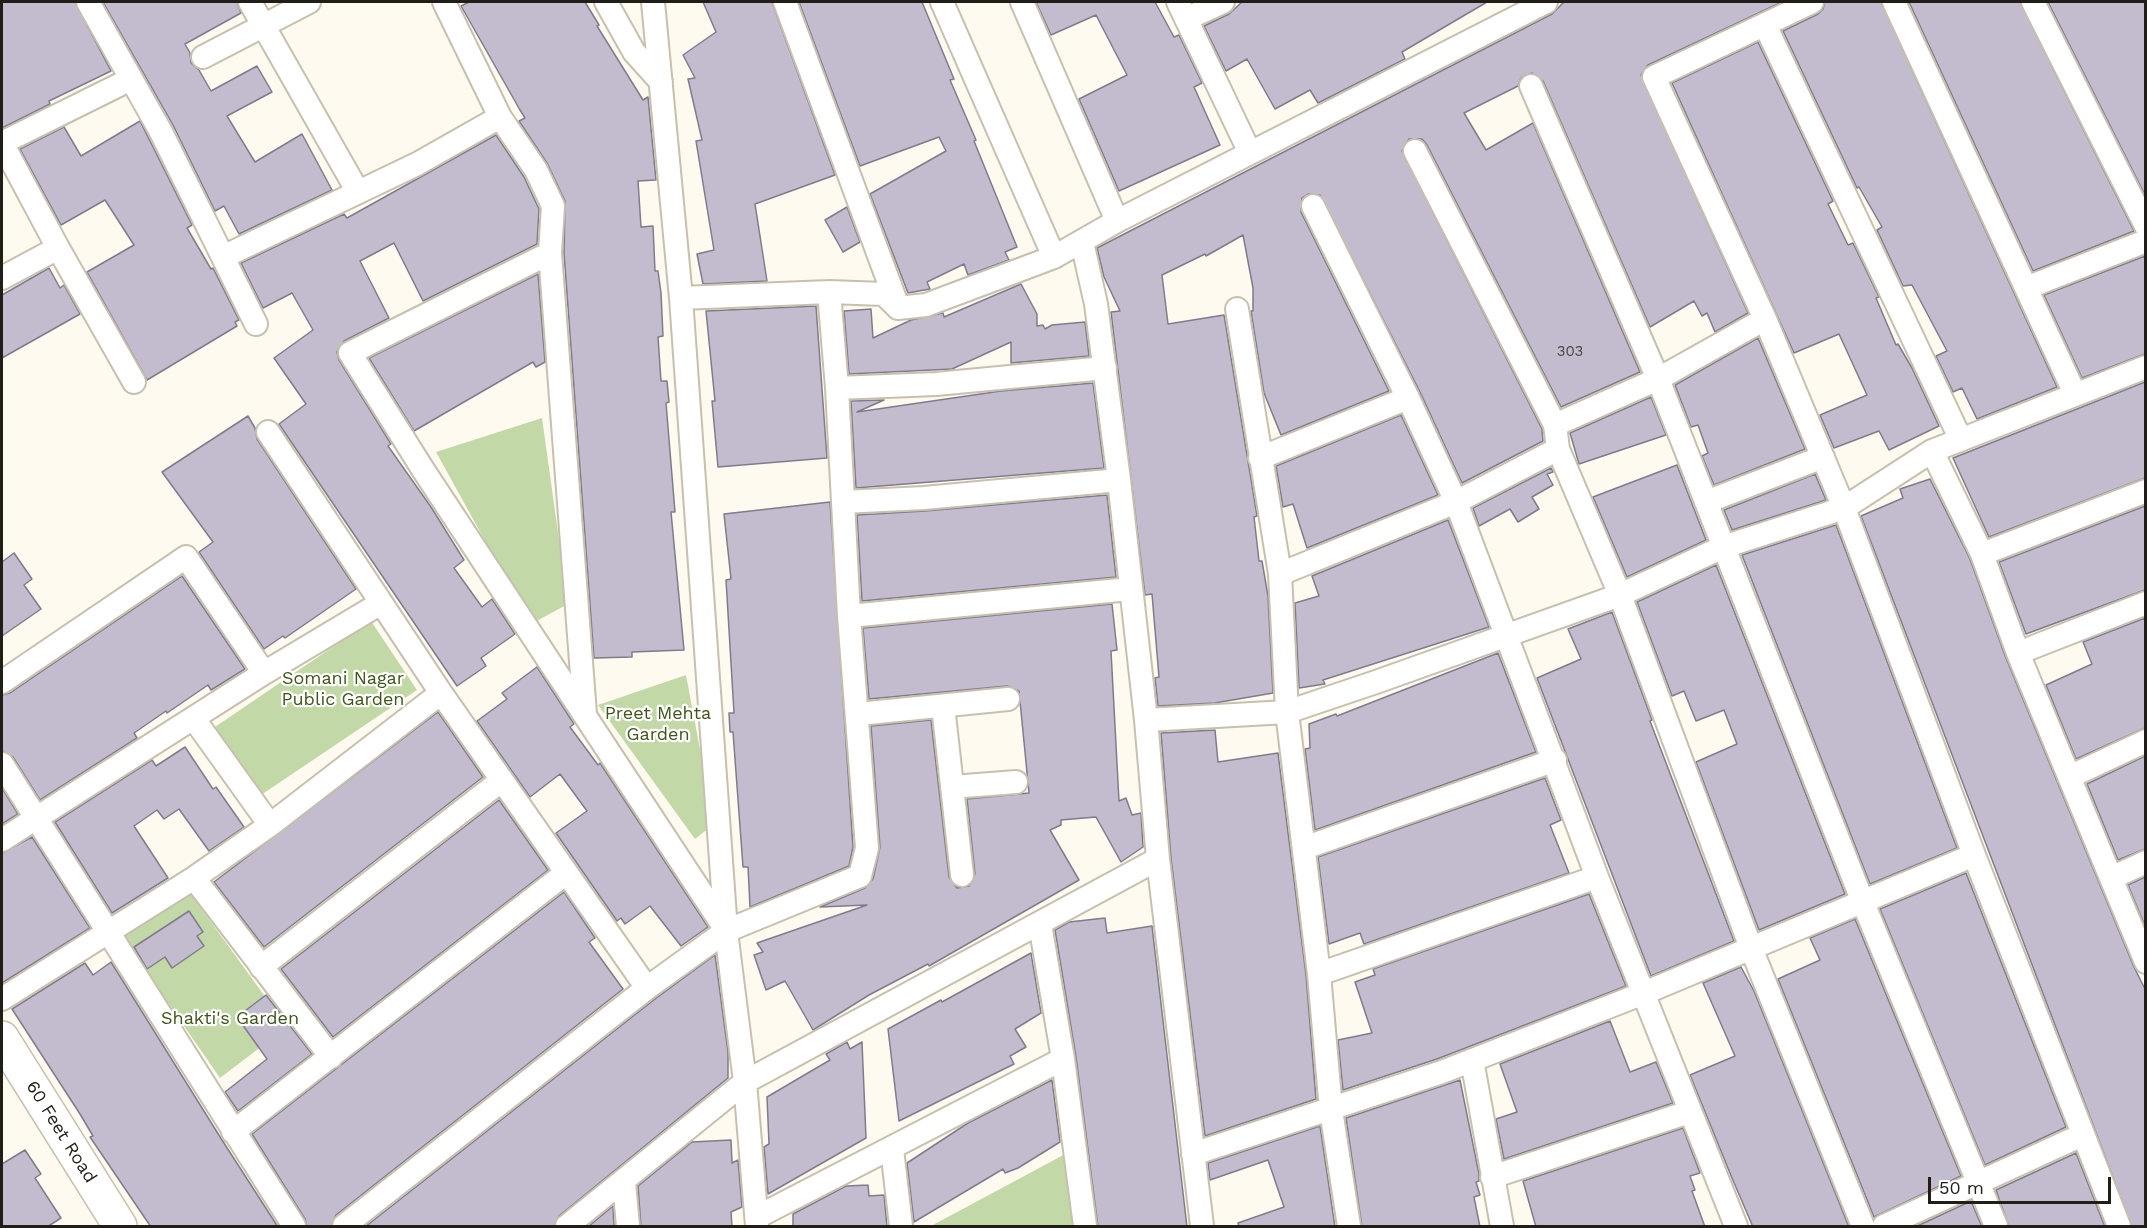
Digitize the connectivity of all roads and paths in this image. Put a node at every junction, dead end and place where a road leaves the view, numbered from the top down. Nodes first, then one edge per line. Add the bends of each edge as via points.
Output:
1 (88, 2) edge
2 (250, 2) edge
3 (309, 2) edge
4 (444, 2) edge
5 (606, 2) edge
6 (653, 2) edge
7 (785, 2) edge
8 (942, 2) edge
9 (1022, 2) edge
10 (1223, 2) edge
11 (1546, 2) edge
12 (1812, 2) edge
13 (1894, 2) edge
14 (2033, 2) edge
15 (1182, 10) edge
16 (263, 25) junction
17 (1766, 26) junction
18 (658, 46) junction
19 (634, 52) junction
20 (203, 57) dead end
21 (131, 79) junction
22 (661, 82) junction
23 (1531, 86) dead end
24 (500, 117) junction
25 (2, 143) edge
26 (1415, 151) dead end
27 (1250, 153) junction
28 (358, 192) junction
29 (1313, 206) dead end
30 (1117, 221) junction
31 (2145, 226) edge
32 (2145, 241) edge
33 (1082, 242) junction
34 (58, 248) junction
35 (550, 253) junction
36 (1054, 256) junction
37 (223, 257) junction
38 (2, 278) edge
39 (2026, 288) junction
40 (829, 292) junction
41 (681, 298) junction
42 (898, 308) junction
43 (1237, 309) dead end
44 (1765, 319) junction
45 (256, 324) dead end
46 (2145, 367) edge
47 (1105, 368) junction
48 (1658, 379) junction
49 (134, 382) dead end
50 (837, 388) junction
51 (2075, 394) junction
52 (1408, 398) junction
53 (1555, 425) junction
54 (268, 432) dead end
55 (1960, 438) junction
56 (1558, 449) junction
57 (1932, 451) junction
58 (1823, 457) junction
59 (1260, 458) junction
60 (1119, 480) junction
61 (2145, 491) edge
62 (1456, 501) junction
63 (843, 502) junction
64 (1706, 502) junction
65 (1844, 508) junction
66 (1724, 547) junction
67 (1982, 554) junction
68 (1280, 574) junction
69 (1130, 589) junction
70 (1620, 595) junction
71 (381, 603) junction
72 (2145, 603) edge
73 (849, 616) junction
74 (1508, 634) junction
75 (2018, 653) junction
76 (264, 673) junction
77 (2, 682) edge
78 (441, 693) junction
79 (1008, 699) dead end
80 (943, 706) junction
81 (1287, 712) junction
82 (858, 714) junction
83 (585, 715) junction
84 (194, 720) junction
85 (1146, 720) junction
86 (2145, 741) edge
87 (1555, 760) junction
88 (2, 764) edge
89 (2069, 777) junction
90 (502, 780) junction
91 (1016, 782) dead end
92 (952, 787) junction
93 (36, 817) junction
94 (270, 825) junction
95 (2, 840) edge
96 (1304, 848) junction
97 (1974, 855) junction
98 (1158, 859) junction
99 (2145, 862) edge
100 (566, 873) junction
101 (962, 875) dead end
102 (1597, 877) junction
103 (194, 878) junction
104 (2111, 878) junction
105 (1862, 900) junction
106 (1040, 924) junction
107 (107, 931) junction
108 (726, 931) junction
109 (1751, 948) junction
110 (2145, 962) edge
111 (261, 967) junction
112 (1319, 974) junction
113 (648, 988) junction
114 (1644, 993) junction
115 (2, 999) edge
116 (2, 1038) edge
117 (331, 1058) junction
118 (1063, 1059) junction
119 (1472, 1060) junction
120 (745, 1082) junction
121 (1330, 1110) junction
122 (1689, 1112) junction
123 (233, 1132) junction
124 (2082, 1135) junction
125 (892, 1149) junction
126 (1193, 1154) junction
127 (1492, 1177) junction
128 (624, 1182) junction
129 (1977, 1182) junction
130 (757, 1222) edge
131 (1730, 1225) edge
132 (120, 1227) edge
133 (294, 1227) edge
134 (344, 1227) edge
135 (567, 1227) edge
136 (628, 1227) edge
137 (901, 1227) edge
138 (1085, 1227) edge
139 (1202, 1227) edge
140 (1349, 1227) edge
141 (1502, 1227) edge
142 (1863, 1227) edge
143 (1884, 1227) edge
144 (1996, 1227) edge
145 (2119, 1227) edge

1 - 21 street
2 - 16 street
3 - 16 street
4 - 24 street
5 - 19 street
6 - 18 street
7 - 42 street
8 - 36 street
9 - 30 street
10 - 15 street
11 - 27 street
12 - 17 street
13 - 39 street
14 - 31 street
15 - 27 street
16 - 20 street
16 - 28 street
17 - 44 street via 1654,76
17 - 55 street
18 - 19 street
18 - 22 street
19 - 22 street
21 - 25 street
21 - 37 street
22 - 41 street
23 - 48 street
24 - 28 street
24 - 35 street via 536,170 553,206
25 - 34 street
26 - 53 street
27 - 30 street
28 - 37 street
29 - 52 street
30 - 33 street
32 - 39 street
33 - 36 street
33 - 47 street
34 - 38 street
34 - 49 street
35 - 83 street
35 - 83 street via 350,353
36 - 42 street via 926,305
37 - 45 street
39 - 51 street
40 - 41 street
40 - 42 street via 884,294
40 - 50 street
41 - 108 street
43 - 59 street
44 - 48 street
44 - 58 street
46 - 51 street
47 - 50 street via 936,384
47 - 60 street
48 - 53 street
48 - 64 street
50 - 63 street
51 - 55 street
52 - 59 street
52 - 62 street
53 - 56 street
54 - 71 street
55 - 57 street
56 - 62 street
56 - 70 street
57 - 65 street
57 - 67 street
58 - 64 street
58 - 65 street
59 - 68 street
60 - 63 street
60 - 69 street
61 - 67 street
62 - 68 street
62 - 74 street
63 - 73 street
64 - 66 street
65 - 66 street
65 - 97 street
66 - 70 street
66 - 105 street
67 - 75 street
68 - 81 street
69 - 73 street
69 - 85 street
70 - 74 street
70 - 109 street
71 - 76 street
71 - 78 street
72 - 75 street
73 - 82 street
74 - 81 street
74 - 87 street
75 - 89 street
76 - 77 street via 186,557
76 - 84 street
78 - 90 street
78 - 94 street
79 - 80 street
80 - 82 street
80 - 92 street
81 - 85 street
81 - 96 street
82 - 108 street via 867,848 860,876
83 - 108 street
84 - 93 street
84 - 94 street
85 - 98 street
86 - 89 street
87 - 96 street
87 - 102 street
88 - 93 street
89 - 104 street
90 - 100 street
90 - 111 street
91 - 92 street
92 - 101 street
93 - 95 street
93 - 107 street
94 - 103 street
96 - 112 street
97 - 105 street
97 - 124 street
98 - 106 street
98 - 126 street
99 - 104 street
100 - 113 street
100 - 117 street
102 - 112 street
102 - 114 street
103 - 107 street
103 - 111 street
104 - 110 street
105 - 109 street
105 - 129 street
106 - 118 street
106 - 120 street
107 - 115 street
107 - 123 street
108 - 113 street
108 - 120 street
109 - 114 street
109 - 142 street
111 - 117 street
112 - 121 street
113 - 134 street
114 - 119 street
114 - 122 street
116 - 132 main road, 60 Feet Road
117 - 123 street
118 - 125 street
118 - 138 street
119 - 121 street
119 - 127 street
120 - 128 street
120 - 130 street
121 - 126 street
121 - 140 street
122 - 127 street
122 - 131 street
123 - 133 street
124 - 129 street
124 - 145 street
125 - 130 street
125 - 137 street
126 - 139 street
127 - 141 street
128 - 135 street
128 - 136 street
129 - 143 street
129 - 144 street

